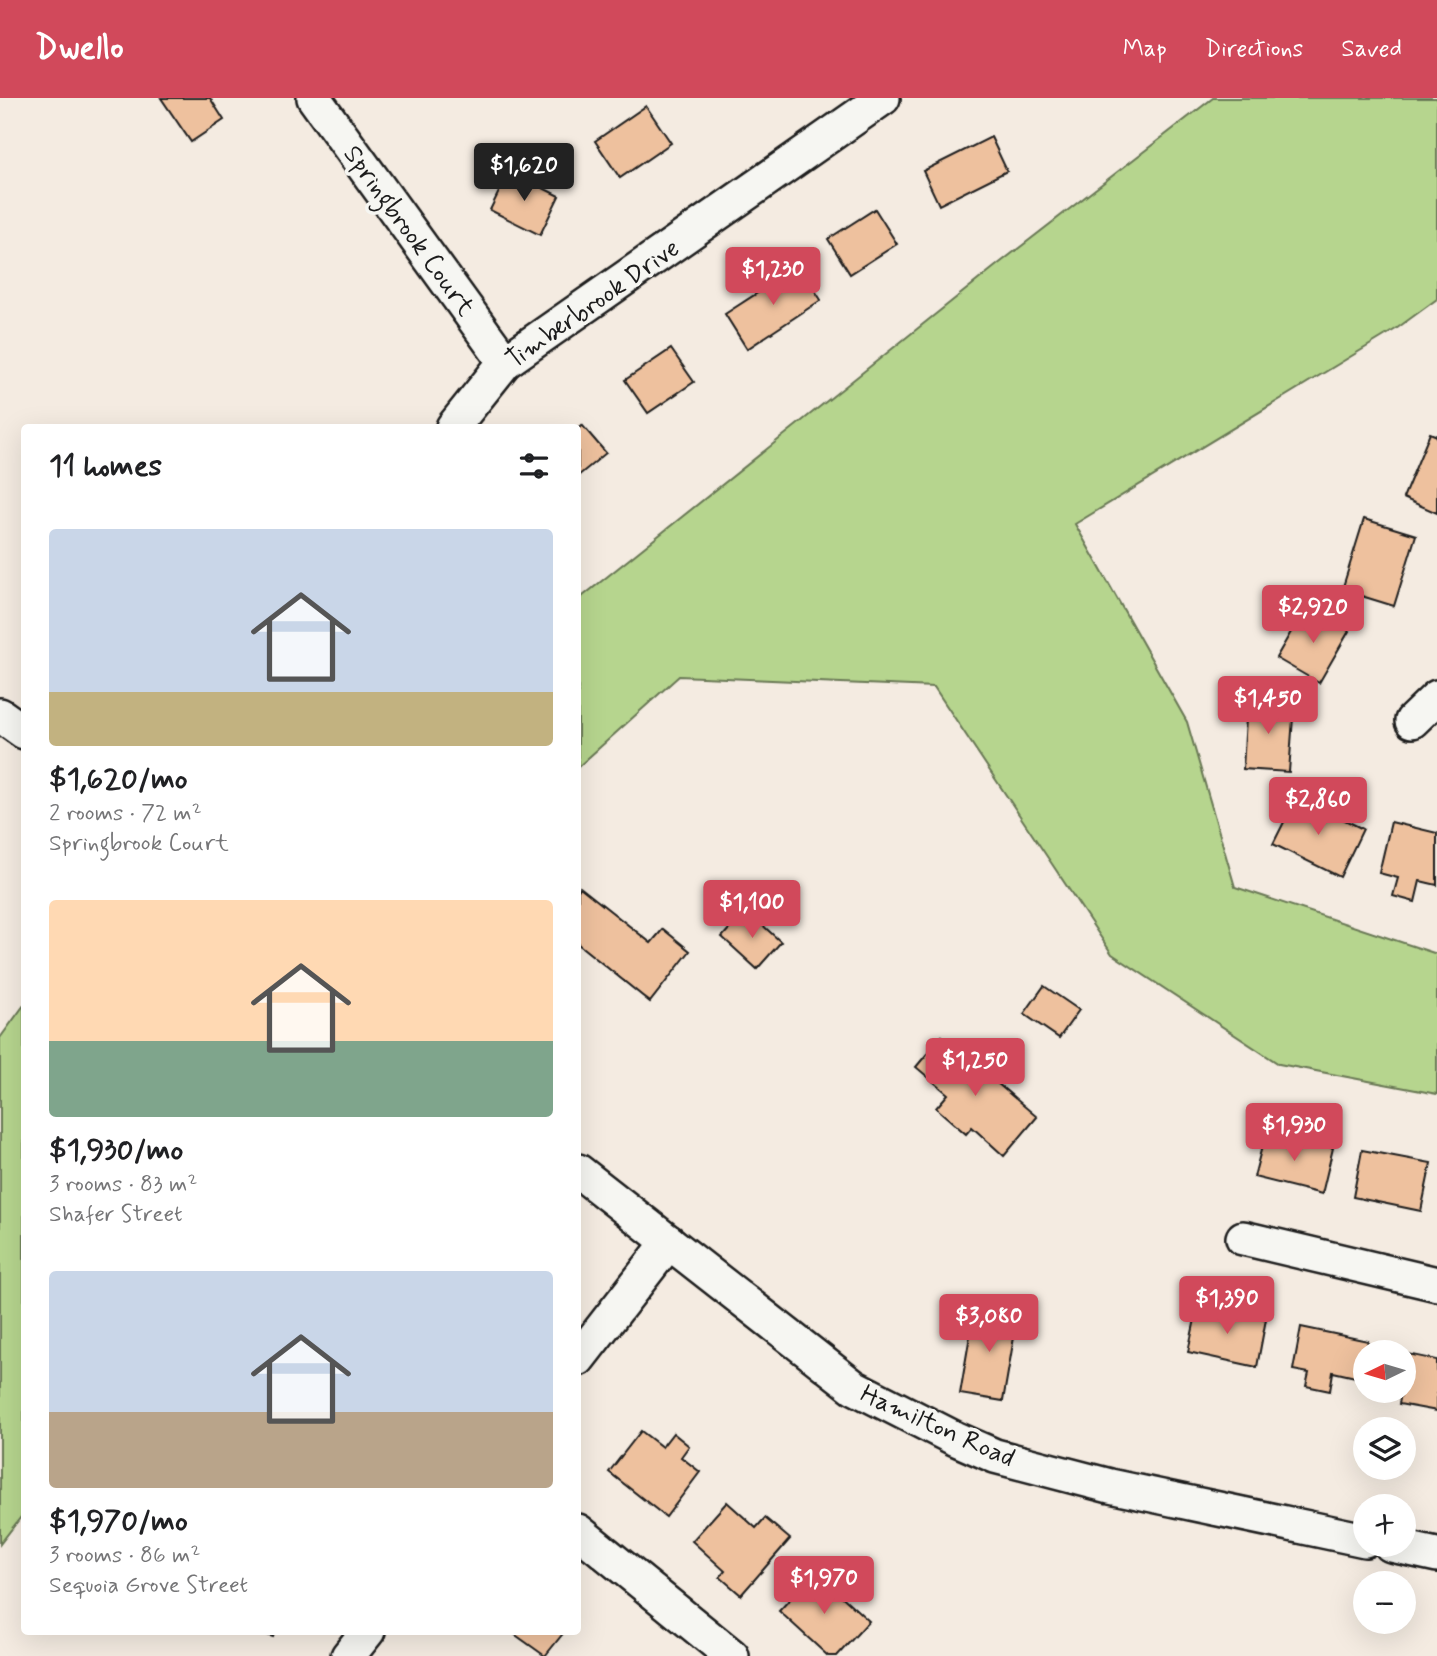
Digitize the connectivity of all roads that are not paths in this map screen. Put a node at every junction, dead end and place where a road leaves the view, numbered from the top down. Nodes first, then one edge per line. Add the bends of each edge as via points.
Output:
1 (314, 98) edge
2 (883, 98) edge
3 (505, 362) junction
4 (455, 424) edge
5 (1437, 696) edge
6 (0, 715) edge
7 (1412, 721) dead end
8 (21, 730) edge
9 (581, 1173) edge
10 (1243, 1238) dead end
11 (668, 1242) junction
12 (1437, 1284) edge
13 (581, 1355) edge
14 (581, 1533) edge
15 (1353, 1537) edge
16 (1416, 1550) edge
17 (1437, 1555) edge
18 (365, 1635) edge
19 (348, 1656) edge
20 (732, 1656) edge

1 - 3 street, Springbrook Court
2 - 3 street, Timberbrook Drive
3 - 4 street, Timberbrook Drive
5 - 7 street
6 - 8 street
9 - 11 street, Hamilton Road
10 - 12 street
11 - 13 street
11 - 15 street, Hamilton Road via 854,1387 995,1456 1110,1486
14 - 20 street
16 - 17 street
18 - 19 street

